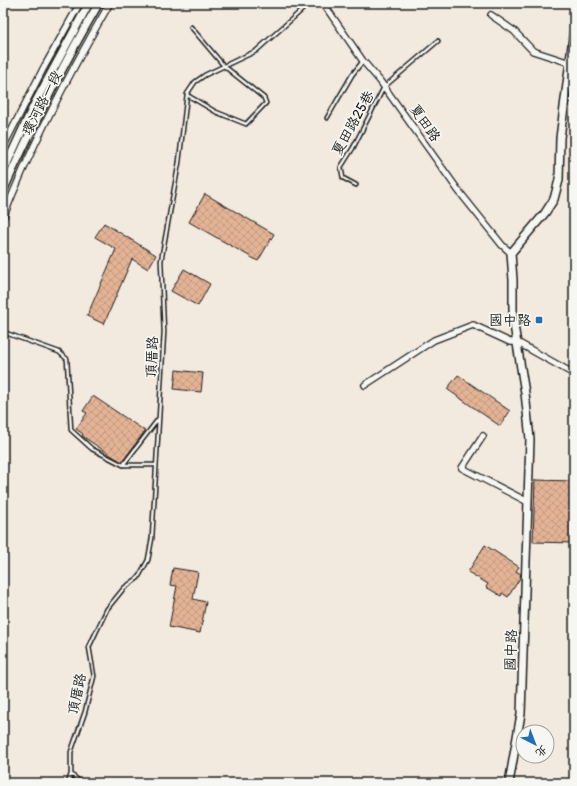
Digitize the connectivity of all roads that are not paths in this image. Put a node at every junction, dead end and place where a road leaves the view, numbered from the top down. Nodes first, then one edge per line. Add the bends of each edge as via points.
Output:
1 (80, 3) edge
2 (89, 3) edge
3 (99, 3) edge
4 (110, 3) edge
5 (308, 3) edge
6 (323, 3) edge
7 (491, 15) dead end
8 (191, 27) dead end
9 (574, 30) edge
10 (438, 41) dead end
11 (363, 61) junction
12 (570, 63) junction
13 (224, 66) junction
14 (384, 87) junction
15 (187, 96) junction
16 (328, 118) dead end
17 (3, 147) edge
18 (3, 172) edge
19 (356, 185) dead end
20 (3, 191) edge
21 (3, 218) edge
22 (511, 253) junction
23 (3, 332) edge
24 (517, 342) junction
25 (574, 374) edge
26 (365, 385) dead end
27 (159, 417) junction
28 (483, 436) dead end
29 (156, 465) junction
30 (123, 466) junction
31 (528, 502) junction
32 (71, 774) junction
33 (68, 783) edge
34 (81, 783) edge
35 (509, 783) edge

1 - 17 street, 環河路一段
2 - 18 street, 環河路一段 via 34,105
3 - 20 street, 環河路一段 via 30,131
4 - 21 street, 環河路一段 via 42,131
5 - 13 lane, 頂厝路 via 256,51
6 - 11 street, 夏田路
7 - 12 street via 514,31 533,51
8 - 13 lane
9 - 12 street
10 - 14 lane
11 - 14 street, 夏田路
11 - 16 lane via 352,75
12 - 22 street via 560,138 559,180 554,199
13 - 15 lane, 頂厝路 via 195,82
13 - 15 lane via 264,98 266,103 246,124 216,112
14 - 19 lane, 夏田路25巷 via 353,148 340,167 343,178
14 - 22 street, 夏田路 via 458,190
15 - 27 lane, 頂厝路 via 179,162 161,261 164,332
22 - 24 street, 國中路 via 513,319
23 - 30 lane via 59,352 67,359 71,430 92,449
24 - 25 street
24 - 26 street via 510,342 473,325 434,340
24 - 31 street, 國中路 via 530,439
27 - 29 lane, 頂厝路
27 - 30 lane
28 - 31 street via 462,468
29 - 30 lane
29 - 32 lane, 頂厝路 via 152,538 148,560 138,578 124,588 107,609 89,647 94,676 71,752
31 - 35 street, 國中路 via 521,714
32 - 33 lane, 頂厝路
32 - 34 lane

